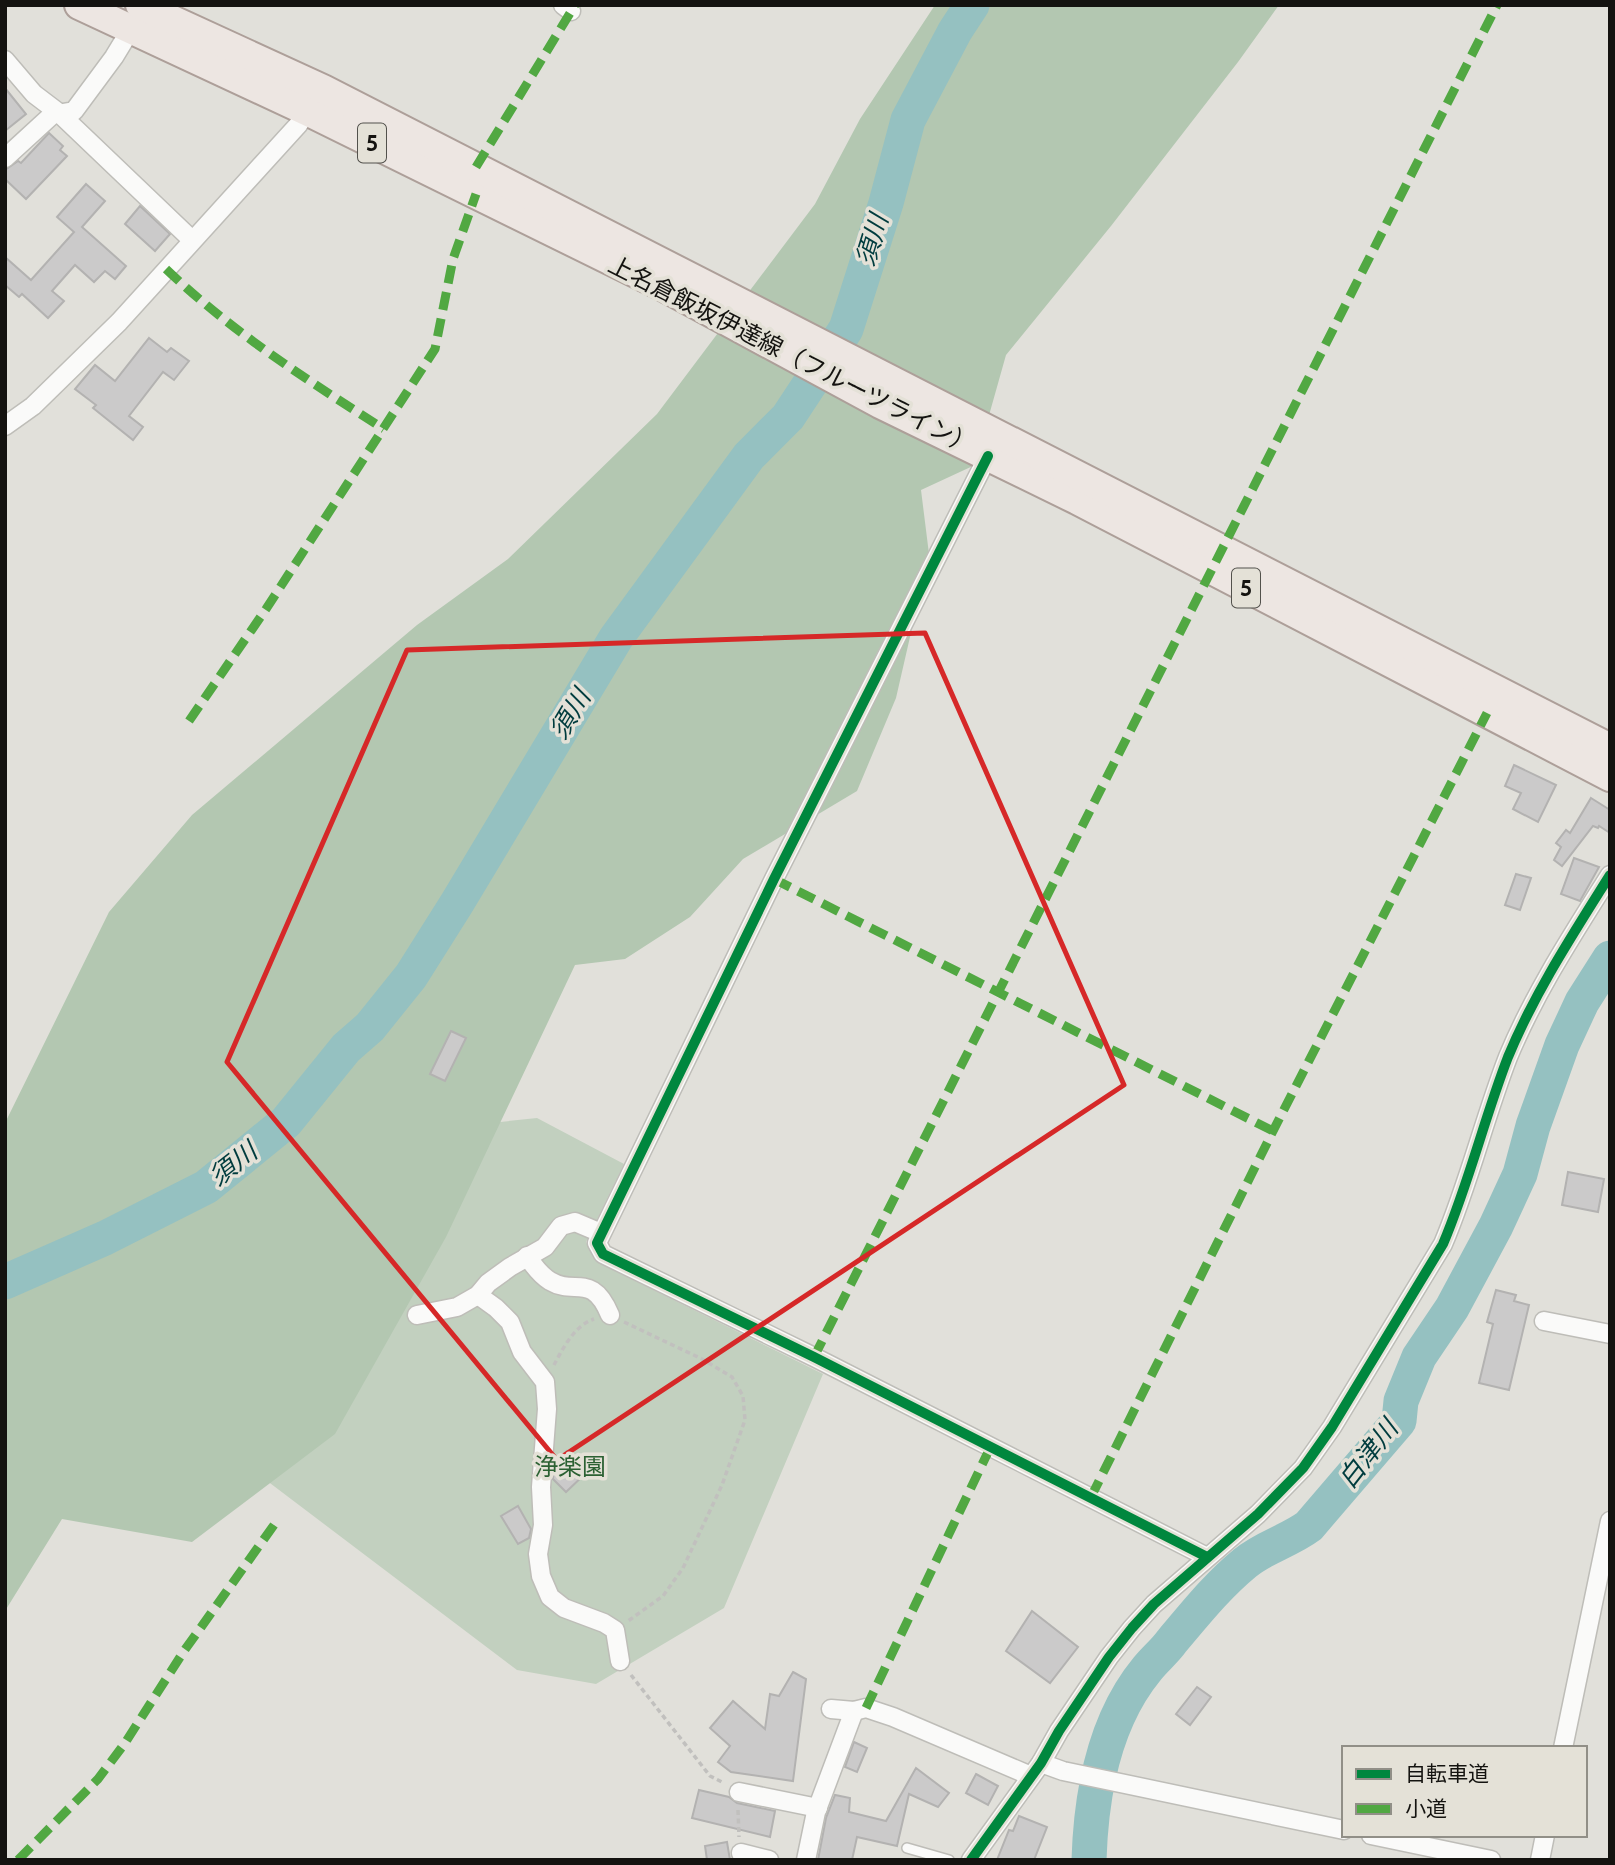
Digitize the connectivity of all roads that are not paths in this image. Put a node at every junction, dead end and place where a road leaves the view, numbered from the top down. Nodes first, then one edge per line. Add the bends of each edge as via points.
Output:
1 (79, 5) edge
2 (145, 13) edge
3 (5, 60) edge
4 (315, 100) junction
5 (59, 113) junction
6 (5, 158) edge
7 (192, 240) junction
8 (886, 392) junction
9 (5, 426) edge
10 (988, 456) junction
11 (1610, 748) edge
12 (1610, 777) edge
13 (1610, 875) edge
14 (601, 1233) junction
15 (527, 1256) junction
16 (478, 1295) junction
17 (417, 1315) dead end
18 (610, 1315) road end
19 (1545, 1321) dead end
20 (1610, 1334) edge
21 (1610, 1521) edge
22 (1207, 1557) junction
23 (620, 1661) road end
24 (831, 1709) dead end
25 (854, 1711) junction
26 (1563, 1746) edge
27 (1036, 1770) junction
28 (739, 1792) road end
29 (818, 1808) junction
30 (1342, 1830) edge
31 (1381, 1837) edge
32 (1545, 1837) edge
33 (907, 1848) dead end
34 (741, 1853) road end
35 (769, 1860) edge
36 (806, 1860) edge
37 (949, 1860) edge
38 (971, 1860) edge
39 (1491, 1860) edge
40 (1540, 1860) edge

1 - 2 main road, 上名倉飯坂伊達線（フルーツライン） / 5
2 - 4 main road, 上名倉飯坂伊達線（フルーツライン） / 5
2 - 5 street via 74,111
3 - 5 street via 34,94
4 - 7 street via 298,125
4 - 8 main road, 上名倉飯坂伊達線（フルーツライン） / 5
5 - 6 street
5 - 7 street
7 - 9 street via 119,321 33,406
8 - 10 main road, 上名倉飯坂伊達線（フルーツライン） / 5
8 - 11 main road, 上名倉飯坂伊達線（フルーツライン） / 5
10 - 12 main road, 上名倉飯坂伊達線（フルーツライン） / 5
10 - 14 street
13 - 22 street via 1529,1009 1487,1114 1457,1211 1429,1268 1303,1468
14 - 15 street via 575,1222 561,1226 545,1247
14 - 22 street via 597,1242 603,1254
15 - 16 street
15 - 18 street via 552,1283 593,1291
16 - 17 street via 457,1307
16 - 23 street via 510,1322 522,1352 545,1382 541,1576 550,1597 564,1608 615,1630
19 - 20 street
21 - 26 street
22 - 27 street via 1132,1628
24 - 25 street
25 - 27 street via 866,1708
25 - 29 street
27 - 30 street via 1063,1771
27 - 38 street
28 - 29 street
29 - 36 street
31 - 39 street
32 - 40 street
33 - 37 lane
34 - 35 street

